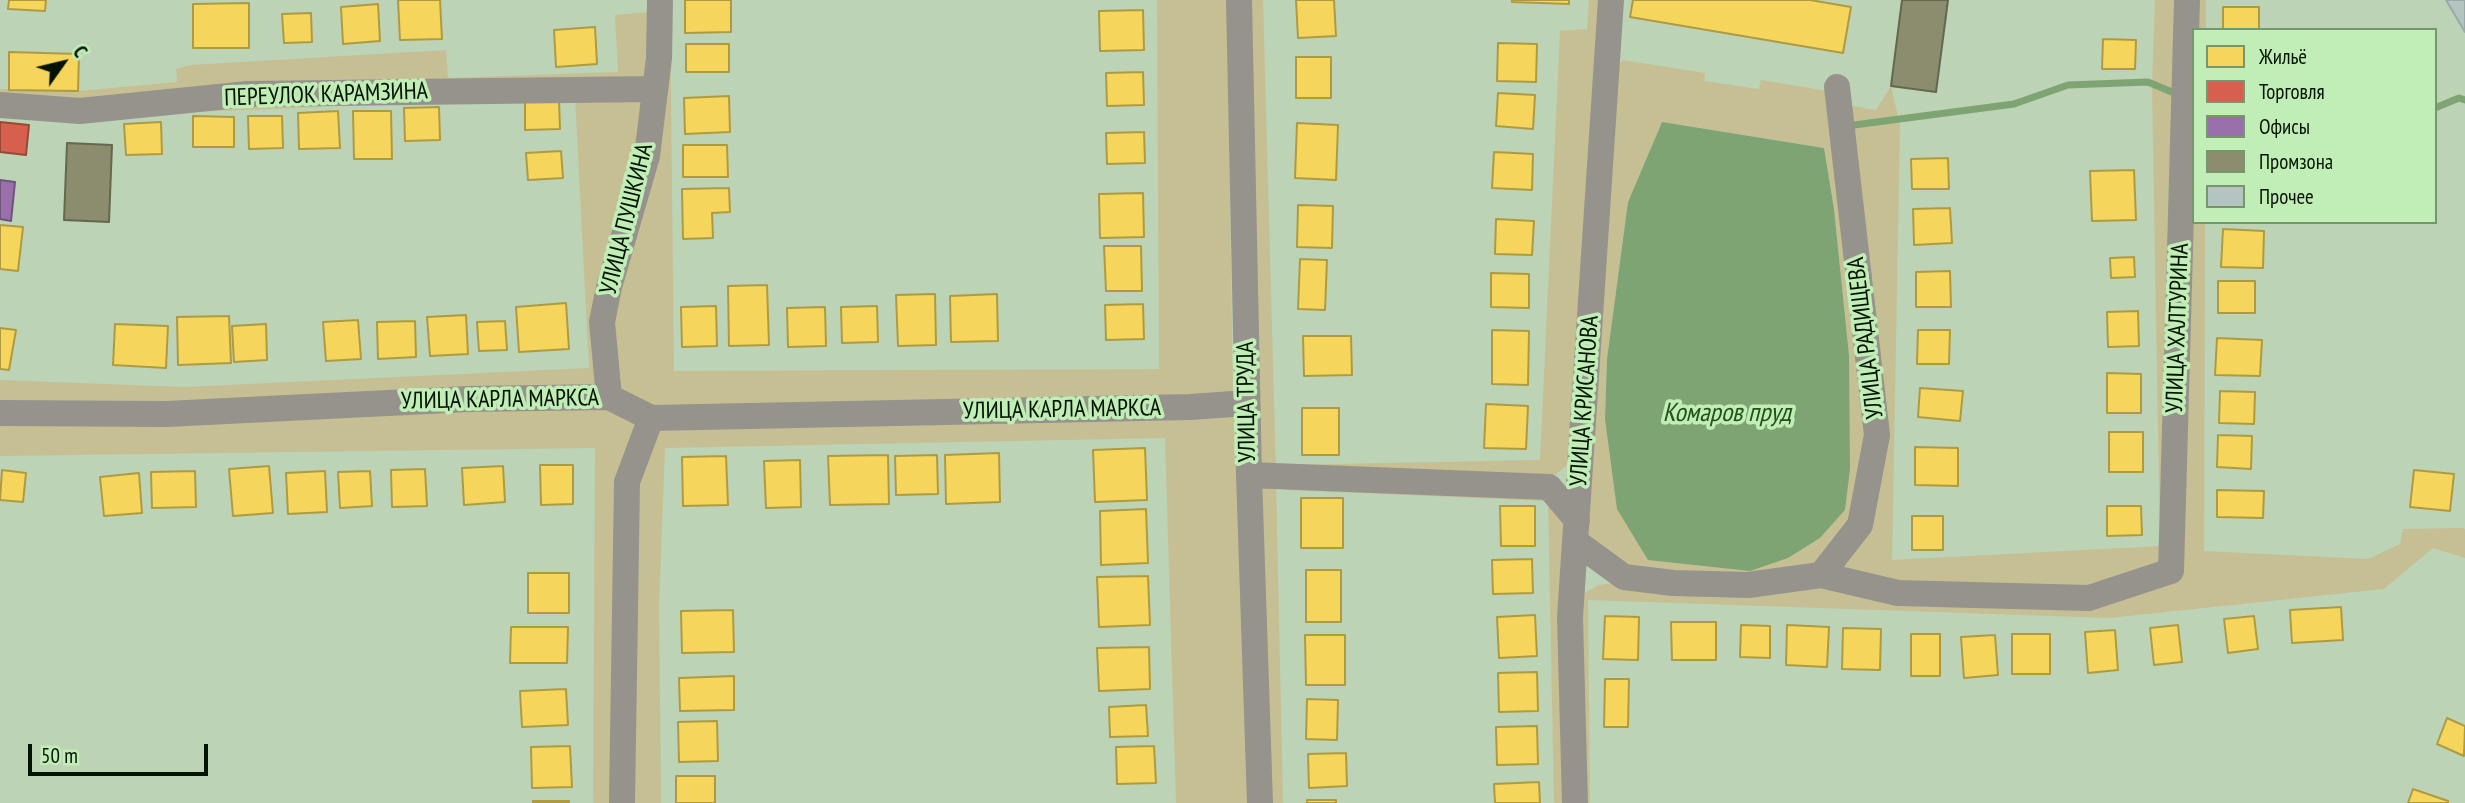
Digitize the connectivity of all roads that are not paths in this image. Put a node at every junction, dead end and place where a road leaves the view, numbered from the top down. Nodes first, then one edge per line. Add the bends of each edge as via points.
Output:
1 (660, 0) edge
2 (1239, 0) edge
3 (1611, 0) edge
4 (2187, 0) edge
5 (1837, 87) dead end
6 (653, 89) junction
7 (0, 105) edge
8 (609, 397) junction
9 (1247, 403) junction
10 (0, 413) edge
11 (651, 418) junction
12 (1581, 466) junction
13 (1249, 475) junction
14 (1549, 487) junction
15 (1576, 531) junction
16 (1821, 575) junction
17 (1624, 577) junction
18 (1572, 596) junction
19 (622, 803) edge
20 (1260, 803) edge
21 (1575, 803) edge

1 - 6 street, УЛИЦА ПУШКИНА via 659,58
2 - 9 street, УЛИЦА ТРУДА
3 - 12 street, УЛИЦА КРИСАНОВА
4 - 16 street, УЛИЦА ХАЛТУРИНА via 2171,571 2089,598 1898,593
5 - 16 street, УЛИЦА РАДИЩЕВА via 1877,435 1860,525
6 - 7 street, ПЕРЕУЛОК КАРАМЗИНА via 248,94 80,111
6 - 8 street, УЛИЦА ПУШКИНА via 647,156 601,322
8 - 10 street, УЛИЦА КАРЛА МАРКСА via 167,414
8 - 11 street, УЛИЦА КАРЛА МАРКСА
9 - 11 street, УЛИЦА КАРЛА МАРКСА
9 - 13 street, УЛИЦА ТРУДА
11 - 19 street via 628,482
12 - 14 street
12 - 15 street, УЛИЦА КРИСАНОВА
13 - 14 street
13 - 20 street, УЛИЦА ТРУДА
14 - 15 street
15 - 17 street
15 - 18 street, УЛИЦА КРИСАНОВА
16 - 17 street via 1748,585
17 - 18 street via 1596,582
18 - 21 street, УЛИЦА КРИСАНОВА

